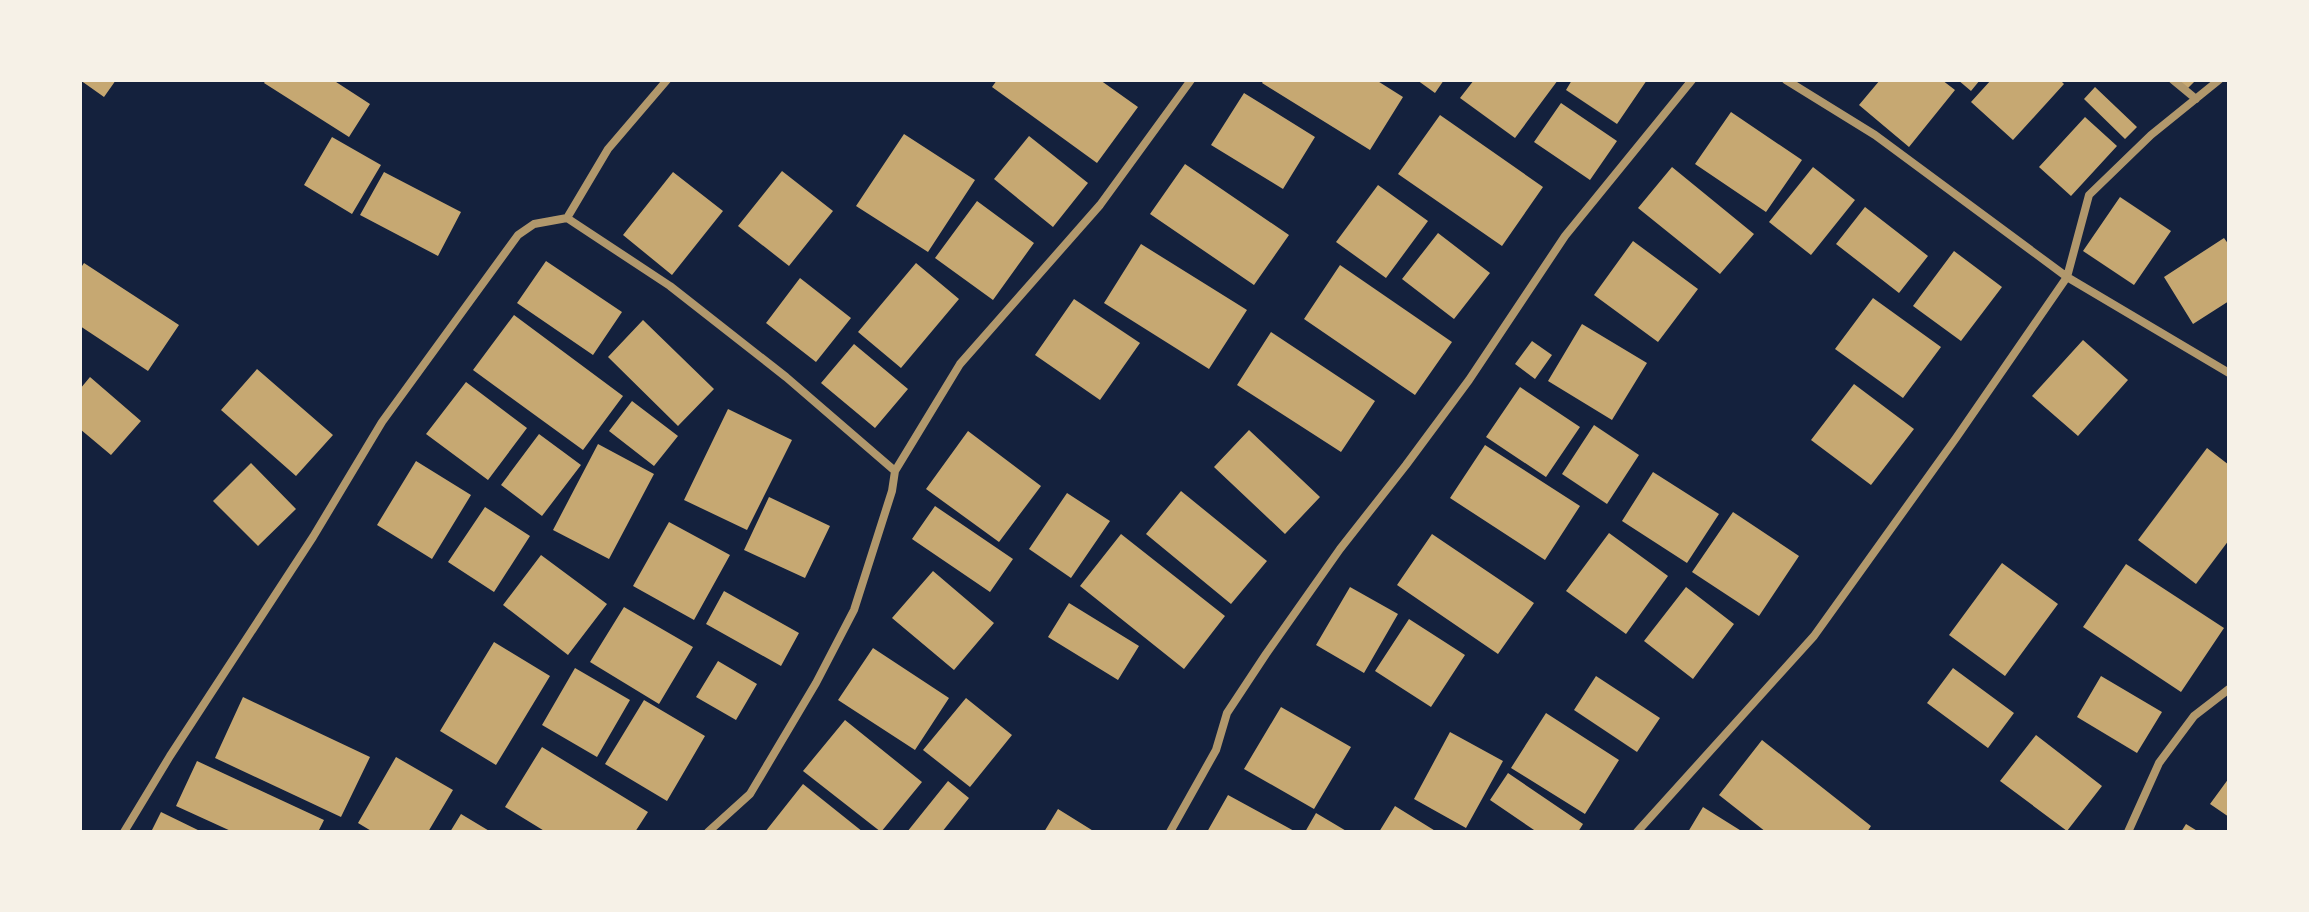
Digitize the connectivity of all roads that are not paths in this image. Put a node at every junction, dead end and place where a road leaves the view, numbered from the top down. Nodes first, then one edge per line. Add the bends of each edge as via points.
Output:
1 (667, 80) edge
2 (1191, 80) edge
3 (1692, 80) edge
4 (1786, 80) edge
5 (2173, 80) edge
6 (2219, 80) edge
7 (2196, 99) junction
8 (567, 218) junction
9 (2067, 277) junction
10 (2229, 373) edge
11 (895, 471) junction
12 (2229, 689) edge
13 (124, 832) edge
14 (708, 832) edge
15 (1170, 832) edge
16 (1637, 832) edge
17 (2128, 832) edge

1 - 8 street via 608,149
2 - 11 street via 1100,205 960,364
3 - 15 street via 1565,236 1469,380 1274,642 1227,713 1216,750
4 - 9 street via 1875,135
5 - 7 street
6 - 7 street
7 - 9 street via 2089,195
8 - 11 street via 670,286
8 - 13 street via 534,224 518,235 382,422
9 - 10 street
9 - 16 street via 1814,636
11 - 14 street via 854,610 829,659 750,794
12 - 17 street via 2194,716 2159,763

